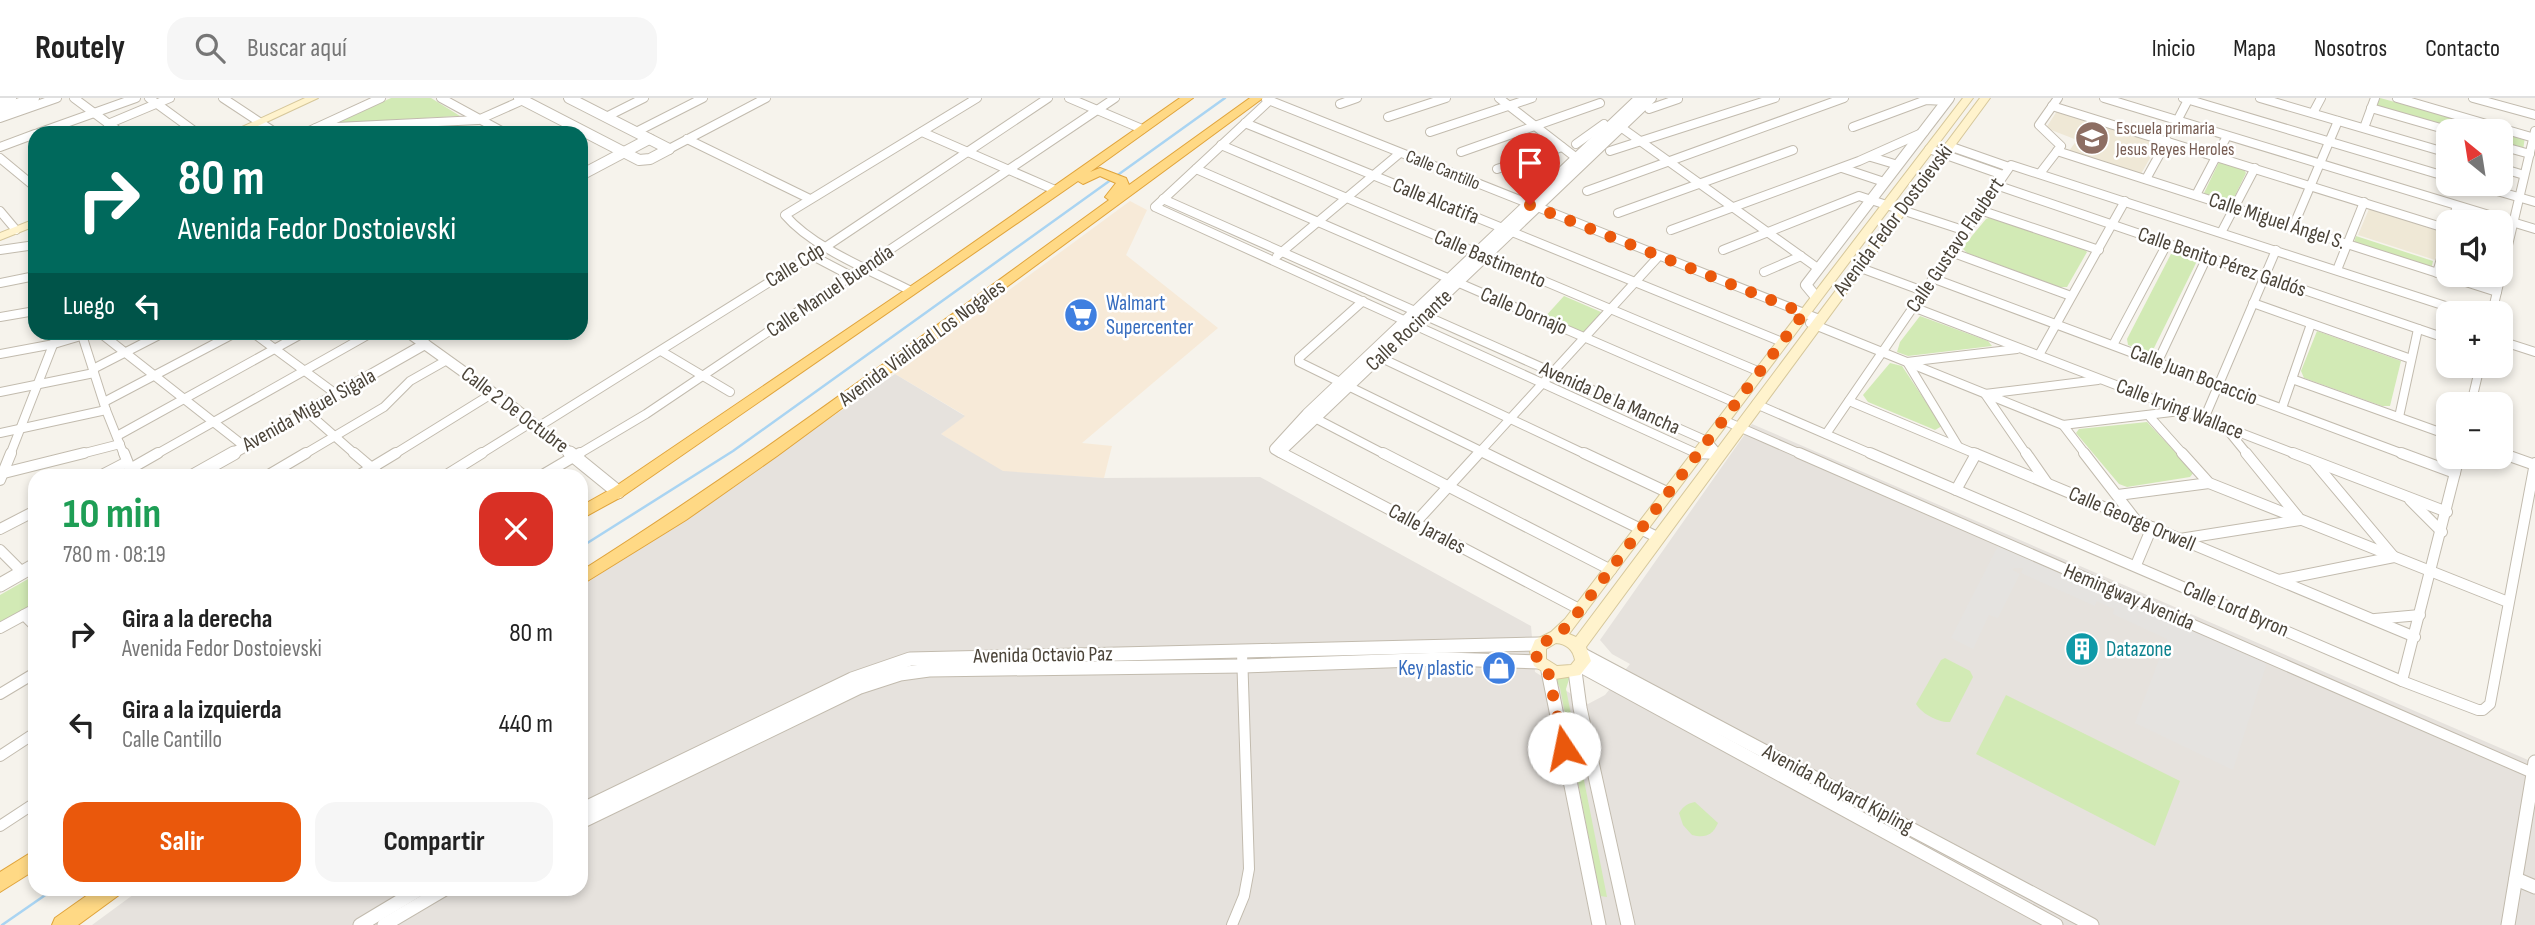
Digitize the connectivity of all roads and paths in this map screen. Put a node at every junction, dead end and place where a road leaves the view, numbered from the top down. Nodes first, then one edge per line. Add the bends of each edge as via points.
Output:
1 (12, 98) edge
2 (34, 98) edge
3 (57, 98) edge
4 (74, 98) edge
5 (135, 98) edge
6 (170, 98) edge
7 (223, 98) edge
8 (382, 98) edge
9 (441, 98) edge
10 (644, 98) edge
11 (703, 98) edge
12 (766, 98) edge
13 (977, 98) edge
14 (1048, 98) edge
15 (1069, 98) edge
16 (1115, 98) edge
17 (1187, 98) edge
18 (1357, 98) edge
19 (1446, 98) edge
20 (1499, 98) edge
21 (1532, 98) edge
22 (1651, 98) edge
23 (1775, 98) edge
24 (1844, 98) edge
25 (1968, 98) edge
26 (1985, 98) edge
27 (2104, 98) edge
28 (2260, 98) edge
29 (2321, 98) edge
30 (2375, 98) edge
31 (2397, 98) edge
32 (2473, 98) edge
33 (307, 99) edge
34 (521, 99) edge
35 (576, 99) edge
36 (1263, 99) edge
37 (1636, 99) edge
38 (1678, 99) edge
39 (2187, 99) edge
40 (1665, 100) edge
41 (1948, 100) edge
42 (153, 101) edge
43 (0, 102) edge
44 (2055, 102) edge
45 (1600, 103) dead end
46 (1340, 104) dead end
47 (1508, 106) junction
48 (2371, 108) junction
49 (1649, 109) dead end
50 (0, 110) edge
51 (1097, 110) junction
52 (92, 113) junction
53 (2313, 113) junction
54 (2535, 115) edge
55 (607, 117) junction
56 (1245, 117) junction
57 (1388, 117) dead end
58 (0, 118) edge
59 (478, 120) junction
60 (2177, 121) junction
61 (2338, 121) junction
62 (260, 122) junction
63 (108, 124) junction
64 (57, 126) edge
65 (111, 126) edge
66 (187, 126) edge
67 (251, 126) edge
68 (266, 126) edge
69 (320, 126) edge
70 (356, 126) edge
71 (490, 126) edge
72 (572, 126) edge
73 (1535, 126) junction
74 (1608, 127) junction
75 (1853, 127) dead end
76 (2436, 127) edge
77 (1142, 128) junction
78 (2364, 128) junction
79 (636, 132) junction
80 (922, 132) junction
81 (1430, 132) dead end
82 (1925, 132) junction
83 (588, 134) edge
84 (2534, 134) edge
85 (2227, 136) junction
86 (28, 137) edge
87 (649, 139) junction
88 (687, 139) junction
89 (1640, 141) junction
90 (2167, 141) junction
91 (2329, 142) junction
92 (1576, 144) dead end
93 (1221, 145) junction
94 (0, 147) edge
95 (1562, 147) junction
96 (669, 149) junction
97 (1929, 149) junction
98 (2436, 149) edge
99 (2513, 149) edge
100 (1793, 150) dead end
101 (1946, 150) junction
102 (1610, 151) dead end
103 (2057, 151) junction
104 (966, 152) junction
105 (1461, 152) dead end
106 (623, 153) junction
107 (1400, 153) junction
108 (2530, 154) junction
109 (2216, 156) junction
110 (1871, 157) junction
111 (0, 158) edge
112 (1580, 161) junction
113 (1669, 162) junction
114 (2319, 164) junction
115 (1898, 165) junction
116 (2009, 167) junction
117 (1841, 168) junction
118 (2255, 168) junction
119 (1195, 169) junction
120 (1497, 169) dead end
121 (1008, 170) junction
122 (588, 171) edge
123 (2041, 172) junction
124 (2513, 172) edge
125 (2436, 173) edge
126 (1373, 175) junction
127 (2003, 175) junction
128 (2524, 175) junction
129 (2146, 179) junction
130 (28, 181) edge
131 (1884, 182) junction
132 (1700, 184) junction
133 (1996, 185) junction
134 (2310, 185) junction
135 (1055, 190) junction
136 (1587, 191) dead end
137 (2196, 195) junction
138 (2513, 195) edge
139 (2519, 197) junction
140 (1346, 198) junction
141 (1871, 198) junction
142 (810, 199) junction
143 (1163, 199) junction
144 (2125, 201) junction
145 (2364, 202) junction
146 (2535, 202) edge
147 (1887, 204) junction
148 (2457, 206) junction
149 (1533, 207) junction
150 (1733, 207) junction
151 (2234, 208) junction
152 (1902, 209) junction
153 (1980, 210) junction
154 (2456, 210) edge
155 (2470, 210) edge
156 (0, 211) edge
157 (1618, 213) dead end
158 (1318, 222) junction
159 (2513, 223) joint
160 (28, 225) edge
161 (2113, 225) junction
162 (2293, 227) junction
163 (2436, 227) edge
164 (2535, 229) edge
165 (16, 230) junction
166 (1508, 230) junction
167 (1671, 230) dead end
168 (1966, 231) junction
169 (1767, 232) junction
170 (2222, 232) junction
171 (0, 237) edge
172 (2167, 244) junction
173 (2347, 244) junction
174 (28, 246) edge
175 (827, 246) junction
176 (0, 250) edge
177 (1723, 250) dead end
178 (2099, 250) junction
179 (2276, 250) junction
180 (1282, 252) junction
181 (1951, 252) junction
182 (811, 255) junction
183 (1482, 255) junction
184 (1801, 256) junction
185 (1660, 257) junction
186 (2207, 257) junction
187 (1272, 261) junction
188 (1858, 267) junction
189 (867, 268) junction
190 (1819, 269) junction
191 (2337, 270) junction
192 (1764, 272) dead end
193 (2436, 273) edge
194 (935, 276) junction
195 (2265, 276) junction
196 (28, 277) edge
197 (853, 277) junction
198 (1932, 278) junction
199 (1454, 281) junction
200 (1636, 282) junction
201 (0, 283) edge
202 (2481, 287) edge
203 (2498, 287) edge
204 (911, 291) junction
205 (1923, 291) junction
206 (2497, 292) junction
207 (989, 294) junction
208 (2071, 296) junction
209 (1816, 297) junction
210 (1363, 301) junction
211 (2495, 301) edge
212 (2253, 303) junction
213 (2436, 303) edge
214 (1913, 307) junction
215 (1611, 309) junction
216 (28, 312) edge
217 (1420, 314) junction
218 (1802, 316) junction
219 (0, 317) edge
220 (1410, 322) junction
221 (1817, 322) junction
222 (2055, 324) junction
223 (2311, 324) junction
224 (2418, 329) junction
225 (2436, 335) edge
226 (1585, 338) junction
227 (55, 340) edge
228 (66, 340) edge
229 (83, 340) edge
230 (108, 340) edge
231 (150, 340) edge
232 (222, 340) edge
233 (263, 340) edge
234 (291, 340) edge
235 (359, 340) edge
236 (419, 340) edge
237 (1782, 342) junction
238 (54, 344) junction
239 (425, 344) junction
240 (2113, 345) junction
241 (2513, 345) edge
242 (2021, 348) junction
243 (275, 349) junction
244 (661, 351) junction
245 (1881, 351) junction
246 (2535, 352) edge
247 (126, 353) junction
248 (0, 354) edge
249 (1375, 355) junction
250 (2039, 355) junction
251 (2411, 359) junction
252 (447, 360) junction
253 (1907, 362) junction
254 (2158, 362) junction
255 (94, 371) junction
256 (304, 371) junction
257 (1759, 372) junction
258 (1553, 373) junction
259 (155, 376) junction
260 (704, 376) junction
261 (2102, 379) junction
262 (2292, 379) junction
263 (1543, 383) junction
264 (40, 384) junction
265 (1344, 385) junction
266 (2218, 385) junction
267 (0, 391) edge
268 (730, 392) dead end
269 (336, 394) junction
270 (493, 394) junction
271 (1985, 394) junction
272 (183, 400) junction
273 (1849, 401) junction
274 (1736, 403) junction
275 (1756, 404) junction
276 (105, 406) junction
277 (2282, 408) junction
278 (306, 411) junction
279 (2183, 411) junction
280 (1311, 416) junction
281 (2150, 417) junction
282 (2399, 417) junction
283 (1511, 419) junction
284 (2204, 419) junction
285 (1723, 420) junction
286 (214, 423) junction
287 (535, 425) junction
288 (2063, 425) junction
289 (1739, 426) junction
290 (2224, 426) junction
291 (22, 428) junction
292 (2436, 431) edge
293 (0, 433) edge
294 (1826, 434) junction
295 (333, 437) junction
296 (119, 440) junction
297 (1707, 441) junction
298 (244, 446) junction
299 (1958, 446) junction
300 (1277, 450) joint
301 (1481, 451) junction
302 (1698, 454) junction
303 (1718, 454) junction
304 (1976, 454) junction
305 (575, 455) junction
306 (2513, 457) edge
307 (2313, 461) junction
308 (2535, 464) edge
309 (372, 467) junction
310 (130, 469) edge
311 (205, 469) edge
312 (279, 469) edge
313 (369, 469) edge
314 (457, 469) edge
315 (552, 469) edge
316 (2456, 469) edge
317 (2455, 473) junction
318 (1, 476) edge
319 (2047, 483) junction
320 (2209, 483) junction
321 (1449, 487) junction
322 (1956, 489) junction
323 (618, 492) junction
324 (1669, 492) junction
325 (2118, 495) junction
326 (2406, 497) junction
327 (588, 509) edge
328 (2446, 512) junction
329 (28, 515) edge
330 (680, 516) junction
331 (588, 518) edge
332 (2136, 520) junction
333 (2301, 520) junction
334 (1415, 523) junction
335 (2152, 527) junction
336 (0, 529) edge
337 (1641, 529) junction
338 (2442, 532) junction
339 (1657, 537) junction
340 (2179, 539) junction
341 (0, 550) edge
342 (2394, 556) junction
343 (588, 564) edge
344 (2136, 565) junction
345 (28, 569) edge
346 (1611, 570) junction
347 (2431, 571) junction
348 (22, 572) junction
349 (588, 575) edge
350 (2279, 580) junction
351 (0, 584) edge
352 (2508, 602) junction
353 (1581, 610) junction
354 (28, 613) edge
355 (24, 615) junction
356 (2420, 615) junction
357 (28, 619) edge
358 (2371, 619) junction
359 (0, 628) edge
360 (1556, 637) junction
361 (2415, 637) junction
362 (1539, 644) junction
363 (1242, 659) junction
364 (1579, 659) junction
365 (1543, 666) junction
366 (28, 677) edge
367 (2402, 681) junction
368 (0, 694) edge
369 (28, 738) edge
370 (0, 756) edge
371 (2534, 770) edge
372 (588, 807) edge
373 (28, 808) edge
374 (588, 819) edge
375 (0, 826) edge
376 (28, 864) edge
377 (2516, 879) junction
378 (0, 883) edge
379 (2535, 887) edge
380 (102, 896) edge
381 (408, 896) edge
382 (433, 896) edge
383 (62, 925) edge
384 (360, 925) edge
385 (384, 925) edge
386 (1232, 925) edge
387 (1599, 925) edge
388 (1628, 925) edge
389 (2056, 925) edge
390 (2092, 925) edge
391 (2508, 925) edge

1 - 43 street
2 - 50 street
3 - 58 street
4 - 52 street
5 - 52 street
6 - 42 street
7 - 62 street
8 - 69 street
9 - 59 street
10 - 55 street
11 - 79 street
12 - 88 street
13 - 80 street
14 - 104 street, Calle Cdp
15 - 51 street
16 - 51 street, Calle Manuel Buendía
17 - 77 highway
18 - 46 street
19 - 57 street
20 - 47 street
21 - 47 street
22 - 74 street, Calle Rocinante
23 - 89 street
24 - 113 street
25 - 97 main road, Avenida Fedor Dostoievski
26 - 101 main road, Avenida Fedor Dostoievski
27 - 60 street
28 - 53 street
29 - 53 street
30 - 48 street
31 - 84 street
32 - 54 street
33 - 62 main road
34 - 59 street
34 - 72 street
35 - 55 street
36 - 56 highway, Avenida Vialidad Los Nogales
36 - 107 street, Calle Cantillo
37 - 74 street
38 - 40 street
39 - 60 street
39 - 91 street
40 - 49 street
41 - 75 street via 1926,100
41 - 82 street
42 - 63 street
42 - 66 street
44 - 90 street
44 - 103 street via 2039,128 2061,143
45 - 73 street
47 - 73 street
47 - 81 street
48 - 76 street
48 - 78 street
51 - 77 street
51 - 121 street, Calle Manuel Buendía
52 - 63 street
52 - 64 street
53 - 61 street
55 - 79 street
56 - 93 street
56 - 126 street, Calle Alcatifa
56 - 207 highway, Avenida Vialidad Los Nogales
59 - 70 street
59 - 71 street
60 - 85 street
61 - 78 street
61 - 91 street
62 - 67 main road
62 - 68 street
63 - 65 street
73 - 95 street
73 - 105 street
74 - 89 street
74 - 92 street
74 - 112 street, Calle Rocinante
74 - 112 street
77 - 135 highway
78 - 98 street
79 - 87 street
80 - 104 street
80 - 142 street
82 - 110 street
82 - 115 street
83 - 106 street
84 - 108 street
85 - 109 street
85 - 114 street
86 - 94 street
87 - 96 street
87 - 106 street
88 - 96 street
88 - 142 street
89 - 102 street
89 - 113 street
90 - 109 street
90 - 129 street
91 - 114 street
91 - 125 street
93 - 119 street
93 - 140 street, Calle Bastimento
95 - 112 street
95 - 120 street
96 - 106 street via 643,160
97 - 101 street
97 - 147 main road, Avenida Fedor Dostoievski
99 - 108 street
100 - 132 street
101 - 116 street
101 - 127 street
101 - 152 main road, Avenida Fedor Dostoievski
103 - 123 street
103 - 129 street, Calle Miguel Ángel S.
104 - 121 street
104 - 175 street, Calle Cdp
106 - 122 street
107 - 126 street
107 - 149 street, Calle Cantillo
108 - 128 street
109 - 118 street
109 - 137 street
110 - 115 street
110 - 117 street
111 - 130 street
112 - 149 street, Calle Rocinante
113 - 132 street
113 - 136 street
114 - 134 street
114 - 148 street
115 - 131 street
116 - 123 street, Calle Gustavo Flaubert via 2015,164
116 - 127 street, Calle Gustavo Flaubert
117 - 131 street
117 - 150 street
118 - 134 street
118 - 151 street
119 - 143 street
119 - 158 street, Calle Dornajo
121 - 135 street
121 - 189 street, Calle Manuel Buendía
123 - 144 street, Calle Gustavo Flaubert
124 - 128 street
126 - 140 street
126 - 166 street, Calle Alcatifa
127 - 133 street, Calle Gustavo Flaubert
128 - 139 street
129 - 137 street, Calle Miguel Ángel S.
131 - 141 street
132 - 150 street
132 - 157 street
133 - 153 street, Calle Gustavo Flaubert
133 - 161 street, Calle Benito Pérez Galdós
134 - 145 street
134 - 162 street
135 - 194 highway
137 - 151 street, Calle Miguel Ángel S.
138 - 139 street
139 - 146 street
139 - 159 street
140 - 158 street
140 - 183 street, Calle Bastimento
141 - 147 street
141 - 169 street via 1853,198
141 - 190 street
142 - 175 street via 785,215 786,219
143 - 180 street, Avenida De la Mancha
143 - 187 street, Avenida De la Mancha via 1155,207
144 - 161 street
144 - 170 street, Calle Gustavo Flaubert
145 - 163 street
145 - 173 street
147 - 152 street
147 - 209 main road, Avenida Fedor Dostoievski
148 - 154 street
148 - 155 street
149 - 166 street, Calle Rocinante
149 - 185 street, Calle Cantillo
150 - 167 street
150 - 169 street
151 - 162 street, Calle Miguel Ángel S.
151 - 170 street
152 - 168 street
152 - 188 main road, Avenida Fedor Dostoievski
153 - 168 street, Calle Gustavo Flaubert
153 - 178 street
156 - 165 street
158 - 180 street
158 - 199 street, Calle Dornajo
159 - 164 street
160 - 165 main road
161 - 172 street, Calle Benito Pérez Galdós
161 - 178 street
162 - 173 street, Calle Miguel Ángel S.
165 - 171 main road
166 - 183 street, Calle Rocinante
166 - 200 street, Calle Alcatifa
168 - 181 street, Calle Gustavo Flaubert
169 - 177 street
169 - 184 street
170 - 179 street, Calle Gustavo Flaubert
172 - 186 street, Calle Benito Pérez Galdós
172 - 240 street
173 - 191 street
173 - 193 street, Calle Miguel Ángel S.
174 - 176 street
175 - 182 street, Calle Cdp
175 - 189 street
178 - 208 street
179 - 191 street, Calle Gustavo Flaubert
179 - 195 street
180 - 187 street
180 - 217 street, Avenida De la Mancha
181 - 198 street, Calle Gustavo Flaubert
181 - 208 street
182 - 197 street
182 - 244 street, Calle Cdp
183 - 199 street, Calle Rocinante
183 - 215 street, Calle Bastimento
184 - 190 street
184 - 192 street
185 - 200 street
185 - 218 street, Calle Cantillo
186 - 195 street, Calle Benito Pérez Galdós
186 - 254 street
187 - 210 street, Avenida De la Mancha
188 - 205 street
188 - 221 main road, Avenida Fedor Dostoievski
189 - 197 street, Calle Manuel Buendía
189 - 204 street
190 - 209 street via 1806,285
191 - 213 street, Calle Gustavo Flaubert
194 - 204 highway
194 - 207 highway via 980,252 1091,175 1102,172 1122,180 1120,190 1026,260
195 - 212 street
195 - 224 street, Calle Benito Pérez Galdós
196 - 201 street
197 - 260 street, Calle Manuel Buendía
198 - 205 street, Calle Gustavo Flaubert
198 - 222 street, Calle Juan Bocaccio
199 - 217 street, Calle Rocinante
199 - 226 street, Calle Dornajo
200 - 215 street
200 - 237 street, Calle Alcatifa
202 - 206 street, Calle Miguel Ángel S.
203 - 206 street
204 - 323 highway
205 - 214 street, Calle Gustavo Flaubert
206 - 211 street
207 - 330 highway, Avenida Vialidad Los Nogales
208 - 222 street
209 - 218 main road, Avenida Fedor Dostoievski
210 - 220 street, Avenida De la Mancha
210 - 265 street via 1298,360
212 - 223 street
212 - 266 street
214 - 242 street, Calle Irving Wallace
214 - 245 street, Calle Gustavo Flaubert
215 - 226 street
215 - 257 street, Calle Bastimento
216 - 219 street
217 - 220 street, Calle Rocinante
217 - 258 street, Avenida De la Mancha
218 - 221 street, Calle Cantillo
218 - 237 main road, Avenida Fedor Dostoievski
220 - 249 street, Calle Rocinante
220 - 263 street, Avenida De la Mancha
221 - 245 street, Calle Cantillo
221 - 275 main road, Avenida Fedor Dostoievski
222 - 240 street, Calle Juan Bocaccio
222 - 250 street
223 - 251 street
223 - 262 street
224 - 225 street, Calle Benito Pérez Galdós
224 - 251 street
226 - 258 street
226 - 274 street, Calle Dornajo
227 - 238 street
228 - 238 street
229 - 255 street
230 - 247 street
231 - 247 street
232 - 259 street
233 - 243 street
234 - 243 street
235 - 256 street
236 - 239 street, Calle 2 De Octubre
237 - 257 main road, Avenida Fedor Dostoievski
238 - 248 street
238 - 264 street
239 - 252 street, Calle 2 De Octubre
239 - 269 street, Avenida Miguel Sigala
240 - 254 street, Calle Juan Bocaccio
241 - 246 street
242 - 250 street, Calle Irving Wallace
242 - 253 street
243 - 256 street
243 - 272 street
244 - 260 street
244 - 287 street, Calle Cdp
245 - 253 street, Calle Cantillo
245 - 273 street, Calle Gustavo Flaubert
247 - 255 street
247 - 259 street
249 - 265 street, Calle Rocinante
249 - 283 street
250 - 261 street, Calle Irving Wallace
251 - 282 street
252 - 270 street, Calle 2 De Octubre
252 - 295 street via 416,376 390,403
253 - 271 street, Calle Cantillo
253 - 299 street
254 - 266 street, Calle Juan Bocaccio
255 - 264 street
255 - 276 street
256 - 269 street
256 - 286 street
257 - 274 main road, Avenida Fedor Dostoievski
258 - 263 street
258 - 297 street, Avenida De la Mancha
259 - 272 street
259 - 276 street
260 - 268 street
260 - 305 street, Calle Manuel Buendía
261 - 271 street
261 - 279 street, Calle Irving Wallace
262 - 277 street
262 - 282 street
263 - 283 street
263 - 302 street, Avenida De la Mancha
264 - 267 street
264 - 291 street
265 - 280 street, Calle Rocinante
265 - 301 street
266 - 277 street, Calle Juan Bocaccio
266 - 284 street
269 - 278 street, Avenida Miguel Sigala
270 - 287 street, Calle 2 De Octubre
270 - 309 street
271 - 288 street, Calle Cantillo
271 - 319 street
272 - 286 street
272 - 296 street
273 - 294 street, Calle Gustavo Flaubert
273 - 299 street, Calle George Orwell
274 - 285 main road, Avenida Fedor Dostoievski
275 - 289 main road, Avenida Fedor Dostoievski
275 - 294 street, Calle Lord Byron
276 - 291 street
276 - 296 street
277 - 317 street, Calle Juan Bocaccio
278 - 295 street
278 - 298 street, Avenida Miguel Sigala
279 - 281 street
279 - 284 street, Calle Irving Wallace
280 - 300 street, Calle Rocinante
280 - 321 street
281 - 288 street
281 - 320 street
282 - 292 street
283 - 301 street
283 - 324 street
284 - 290 street, Calle Irving Wallace
285 - 289 street, Hemingway Avenida
285 - 297 main road, Avenida Fedor Dostoievski
286 - 298 street
286 - 310 street
287 - 305 street, Calle 2 De Octubre
287 - 314 street, Calle Cdp
288 - 325 street
289 - 303 main road, Avenida Fedor Dostoievski
289 - 371 street, Hemingway Avenida
290 - 307 street, Calle Irving Wallace
290 - 333 street
291 - 293 street
291 - 318 street
294 - 322 street, Calle Lord Byron
295 - 309 street
295 - 312 street
296 - 310 street
296 - 318 street
297 - 302 main road, Avenida Fedor Dostoievski
297 - 303 street, Avenida De la Mancha
298 - 311 street, Avenida Miguel Sigala
299 - 304 street, Calle George Orwell
300 - 334 street, Calle Jarales
301 - 321 street
301 - 337 street
302 - 303 street, Avenida De la Mancha
302 - 324 main road, Avenida Fedor Dostoievski
303 - 339 main road, Avenida Fedor Dostoievski
304 - 319 street, Calle George Orwell
304 - 322 street
305 - 315 street, Calle Manuel Buendía
305 - 323 street, Calle 2 De Octubre
306 - 308 street
307 - 326 street, Calle Irving Wallace
307 - 342 street
308 - 352 street, Calle Lord Byron
309 - 313 street
316 - 317 street
317 - 328 street
319 - 332 street, Calle George Orwell
320 - 325 street
320 - 333 street
321 - 334 street
321 - 346 street
322 - 344 street, Calle Lord Byron
323 - 327 highway
323 - 331 highway
324 - 337 main road, Avenida Fedor Dostoievski
325 - 332 street
326 - 328 street, Calle Irving Wallace
326 - 338 street
328 - 338 street
329 - 336 street
330 - 343 highway
330 - 349 highway, Avenida Vialidad Los Nogales
332 - 335 street, Calle George Orwell
333 - 340 street
333 - 342 street
334 - 353 street, Calle Jarales
335 - 340 street, Calle George Orwell
335 - 344 street
337 - 339 street
337 - 346 main road, Avenida Fedor Dostoievski
338 - 347 street
339 - 364 main road, Avenida Fedor Dostoievski
340 - 350 street, Calle George Orwell
341 - 348 street
342 - 347 street
342 - 350 street
344 - 367 street, Calle Lord Byron
345 - 348 street
346 - 353 main road, Avenida Fedor Dostoievski
347 - 352 street
347 - 356 street
348 - 351 street
350 - 358 street, Calle George Orwell
352 - 367 street, Calle Lord Byron via 2488,707 2471,709
353 - 360 main road, Avenida Fedor Dostoievski
354 - 355 street
355 - 357 street
355 - 359 street
356 - 358 street
356 - 361 street
358 - 361 street, Calle George Orwell
360 - 362 main road
360 - 364 main road via 1568,640
361 - 367 street
362 - 363 street, Avenida Octavio Paz
362 - 365 main road
363 - 365 street, Avenida Octavio Paz via 1445,659
363 - 372 street, Avenida Octavio Paz via 977,656 892,663
363 - 374 street, Avenida Octavio Paz via 900,674 860,687
363 - 386 street via 1249,869
364 - 365 main road via 1563,674
364 - 388 street via 1580,708
364 - 389 street, Avenida Rudyard Kipling
364 - 390 street, Avenida Rudyard Kipling
365 - 387 street
366 - 368 street
369 - 370 street
371 - 377 street
373 - 375 street
376 - 378 highway
377 - 379 street
377 - 391 street
380 - 383 highway
381 - 384 street
382 - 385 street

